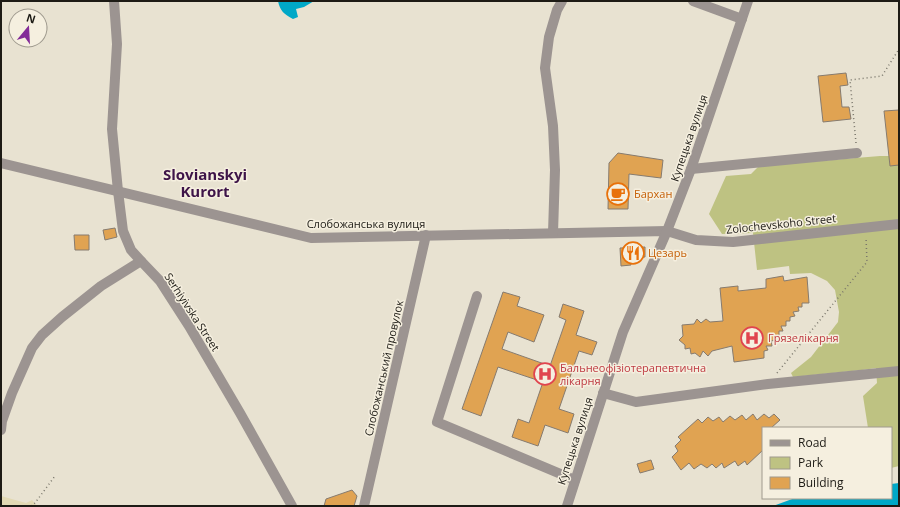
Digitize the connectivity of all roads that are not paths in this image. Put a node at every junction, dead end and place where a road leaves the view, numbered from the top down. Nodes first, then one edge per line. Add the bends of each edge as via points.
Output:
1 (114, 1) edge
2 (562, 1) edge
3 (693, 1) edge
4 (748, 1) edge
5 (742, 20) junction
6 (857, 153) road end
7 (1, 163) edge
8 (691, 169) junction
9 (118, 191) junction
10 (899, 224) edge
11 (667, 231) junction
12 (553, 233) junction
13 (426, 235) junction
14 (141, 262) junction
15 (477, 296) dead end
16 (899, 371) edge
17 (603, 393) junction
18 (1, 430) edge
19 (575, 480) junction
20 (292, 506) edge
21 (364, 506) edge
22 (567, 506) edge

1 - 9 street, Serhiyivska Street via 116,44 112,129
2 - 12 street via 549,37 545,68 553,126
3 - 5 street
4 - 5 street, Купецька вулиця
5 - 8 street, Купецька вулиця
6 - 8 street
7 - 9 street, Слобожанська вулиця
8 - 11 street, Купецька вулиця
9 - 13 street, Слобожанська вулиця via 310,238
9 - 14 street, Serhiyivska Street via 124,231 131,250
10 - 11 street, Zolochevskoho Street via 733,242 696,240
11 - 12 street, Слобожанська вулиця
11 - 17 street, Купецька вулиця via 623,332
12 - 13 street, Слобожанська вулиця
13 - 21 street, Слобожанський провулок
14 - 18 street via 101,286 42,335 32,348 12,393
14 - 20 street, Serhiyivska Street via 160,281 189,326
15 - 19 street via 438,422
16 - 17 street via 768,384 636,402
17 - 19 street, Купецька вулиця
19 - 22 street, Купецька вулиця

